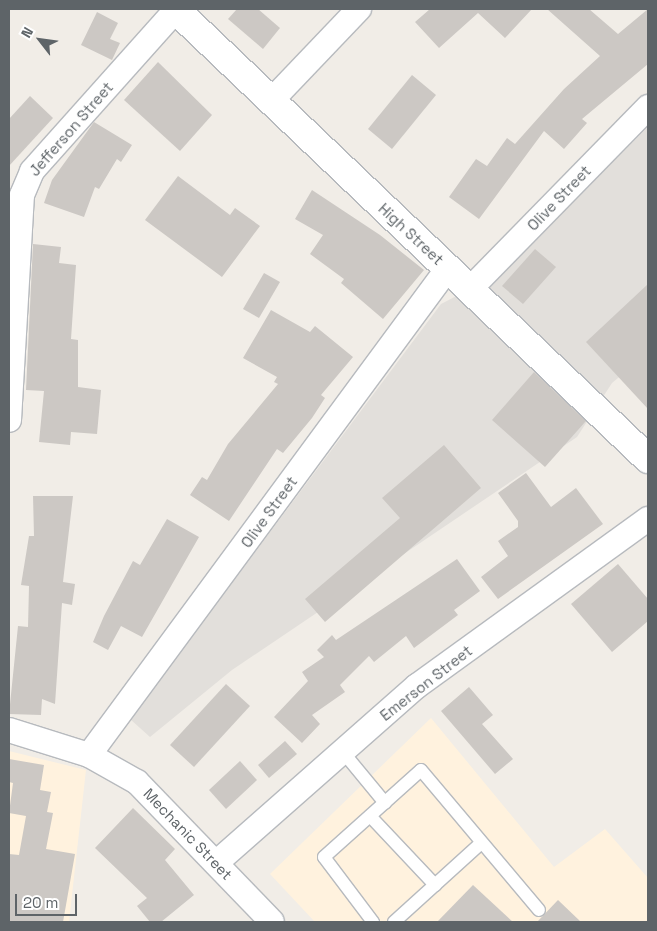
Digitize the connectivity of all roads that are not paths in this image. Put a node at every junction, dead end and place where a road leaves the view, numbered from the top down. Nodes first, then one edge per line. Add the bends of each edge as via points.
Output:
1 (175, 9) edge
2 (359, 9) edge
3 (270, 102) junction
4 (648, 107) edge
5 (448, 268) junction
6 (470, 289) junction
7 (9, 420) edge
8 (648, 458) edge
9 (648, 519) edge
10 (9, 730) edge
11 (343, 752) junction
12 (89, 755) junction
13 (385, 802) junction
14 (370, 816) junction
15 (480, 843) junction
16 (216, 863) junction
17 (435, 885) junction
18 (539, 910) dead end
19 (272, 922) edge
20 (373, 922) edge
21 (394, 922) edge

1 - 3 street, High Street
1 - 7 street, Jefferson Street via 32,171 22,195
2 - 3 street
3 - 5 street, High Street
4 - 6 street, Olive Street
5 - 6 street, High Street
5 - 12 street, Olive Street
6 - 8 street, High Street
9 - 11 street, Emerson Street via 417,686
10 - 12 street, Mechanic Street
11 - 13 lane
11 - 16 street, Emerson Street
12 - 16 street, Mechanic Street via 150,792
13 - 14 lane
13 - 15 lane via 421,770
14 - 17 lane
14 - 20 lane via 324,857
15 - 17 lane
15 - 18 lane
16 - 19 street, Mechanic Street
17 - 21 lane

